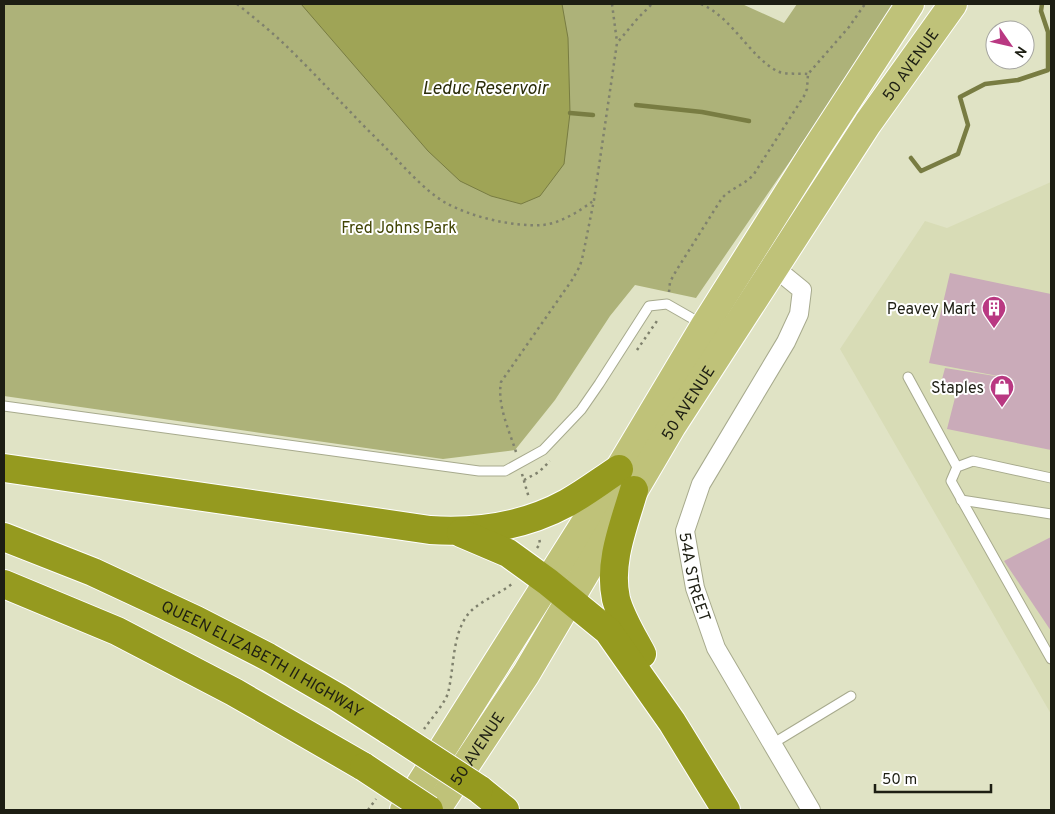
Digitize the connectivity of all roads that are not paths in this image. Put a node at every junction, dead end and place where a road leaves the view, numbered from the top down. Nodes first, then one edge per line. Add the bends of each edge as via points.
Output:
1 (910, 4) edge
2 (953, 4) edge
3 (775, 268) junction
4 (705, 325) junction
5 (908, 377) dead end
6 (4, 406) edge
7 (957, 467) junction
8 (4, 468) edge
9 (1051, 478) edge
10 (627, 480) junction
11 (961, 500) junction
12 (1051, 514) edge
13 (458, 532) junction
14 (4, 537) edge
15 (548, 582) junction
16 (4, 584) edge
17 (571, 600) junction
18 (1051, 659) edge
19 (851, 696) dead end
20 (495, 721) junction
21 (672, 722) junction
22 (772, 744) junction
23 (404, 810) edge
24 (429, 810) edge
25 (436, 810) edge
26 (505, 810) edge
27 (726, 810) edge
28 (811, 810) edge

1 - 4 main road, 50 AVENUE
2 - 3 main road, 50 AVENUE via 868,123
3 - 10 main road, 50 AVENUE via 672,426
3 - 22 street, 54A STREET via 802,290 799,314 786,342 701,484 685,531 696,588 716,648
4 - 6 lane via 667,304 649,306 581,410 543,450 505,471 479,471
4 - 10 main road, 50 AVENUE
5 - 7 lane
7 - 9 lane via 973,461
7 - 11 lane via 951,481
8 - 13 highway
10 - 13 highway via 536,518
10 - 15 main road, 50 AVENUE
10 - 17 main road, 50 AVENUE
10 - 21 highway via 615,560 616,598
11 - 12 lane
11 - 18 lane
13 - 15 highway via 508,553
14 - 26 highway, QUEEN ELIZABETH II HIGHWAY, bridge via 93,572 268,657 390,730
15 - 17 highway
15 - 20 main road via 553,593 553,609
15 - 23 main road, 50 AVENUE
16 - 24 highway, bridge via 116,631 234,692 364,767
17 - 20 main road, 50 AVENUE
17 - 21 highway via 608,631
19 - 22 lane
20 - 25 main road, 50 AVENUE
21 - 27 highway
22 - 28 street, 54A STREET

